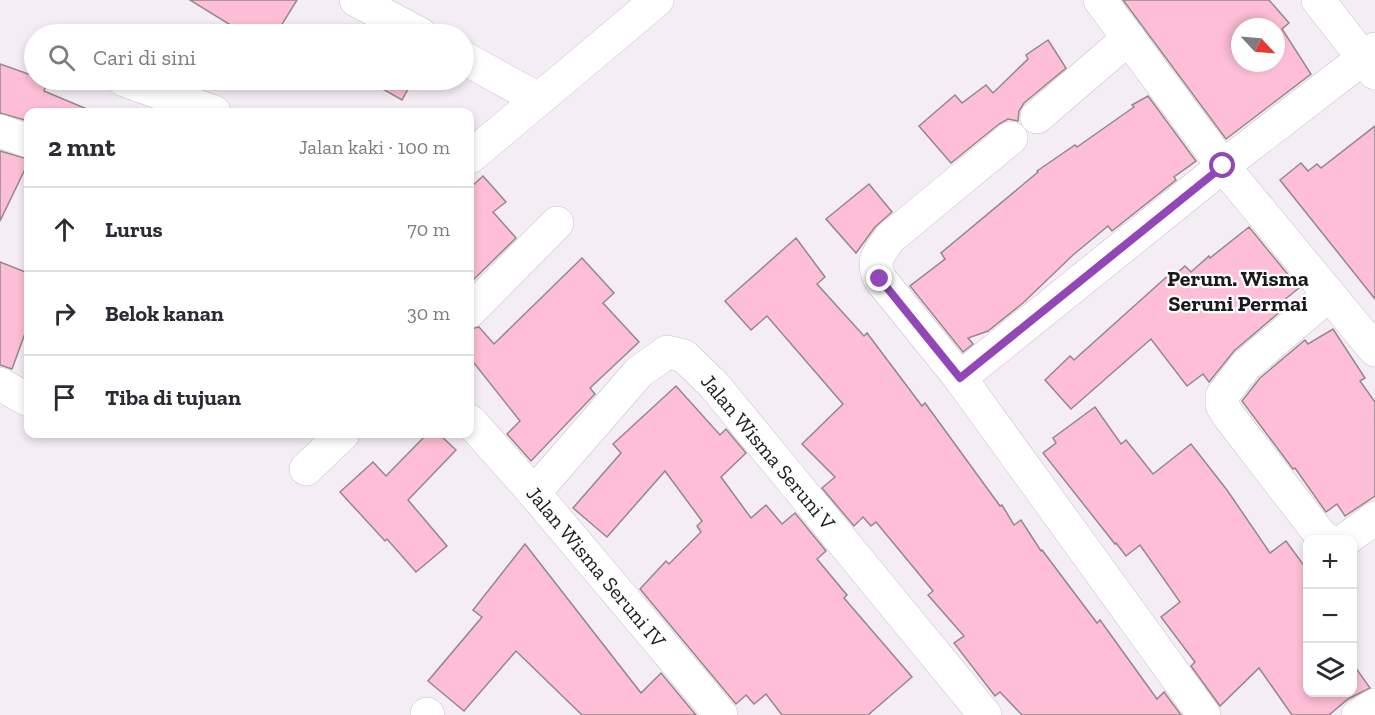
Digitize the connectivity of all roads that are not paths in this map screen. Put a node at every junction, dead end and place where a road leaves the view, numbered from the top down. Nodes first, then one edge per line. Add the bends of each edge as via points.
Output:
1 (356, 0) edge
2 (657, 0) edge
3 (1100, 0) edge
4 (1318, 0) edge
5 (401, 24) edge
6 (1129, 38) junction
7 (1371, 60) edge
8 (474, 64) edge
9 (152, 90) edge
10 (538, 99) junction
11 (203, 108) edge
12 (1037, 117) dead end
13 (0, 131) edge
14 (1011, 138) dead end
15 (24, 140) edge
16 (474, 154) edge
17 (1223, 166) junction
18 (556, 223) dead end
19 (1329, 295) junction
20 (474, 307) edge
21 (1375, 350) edge
22 (960, 378) junction
23 (0, 384) edge
24 (24, 398) edge
25 (474, 426) edge
26 (339, 438) edge
27 (306, 469) dead end
28 (534, 493) junction
29 (1375, 518) edge
30 (1320, 535) edge
31 (1352, 535) edge
32 (1375, 705) edge
33 (720, 715) edge
34 (985, 715) edge
35 (1204, 715) edge
36 (1358, 715) edge

1 - 5 street
2 - 10 street
3 - 6 street
4 - 7 street
6 - 12 street
6 - 17 street
7 - 17 street
8 - 10 street
9 - 11 street
10 - 16 street
13 - 15 street
14 - 22 street via 890,238 875,262 880,279
17 - 19 street
17 - 22 street
18 - 20 street
19 - 21 street
19 - 30 street via 1246,364 1222,396 1228,415
22 - 35 street
23 - 24 street
25 - 28 street, Jalan Wisma Seruni IV
26 - 27 street
28 - 33 street, Jalan Wisma Seruni IV
28 - 34 street, Jalan Wisma Seruni V via 639,372 667,352 684,356 714,385
29 - 31 street
32 - 36 street

